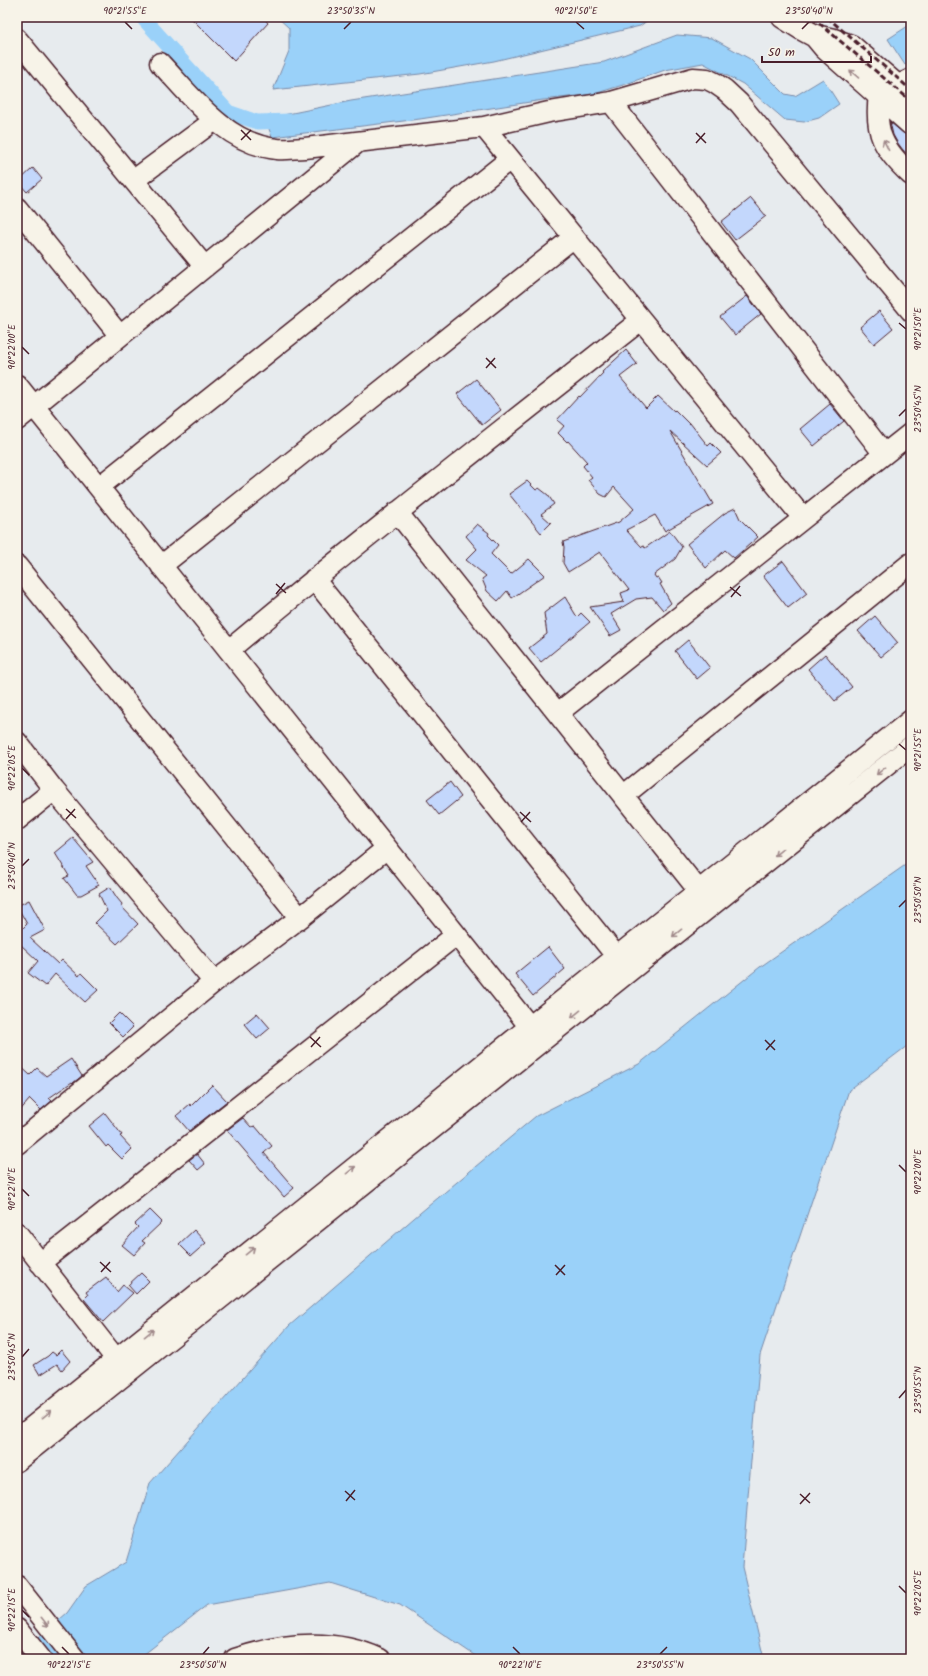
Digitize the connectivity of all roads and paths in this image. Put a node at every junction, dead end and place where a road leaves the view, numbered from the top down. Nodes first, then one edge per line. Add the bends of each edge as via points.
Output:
1 (783, 17) edge
2 (17, 39) edge
3 (160, 63) dead end
4 (900, 90) edge
5 (611, 102) junction
6 (215, 120) junction
7 (911, 124) edge
8 (484, 127) junction
9 (358, 142) junction
10 (510, 159) junction
11 (911, 175) edge
12 (134, 180) junction
13 (17, 208) edge
14 (574, 237) junction
15 (205, 267) junction
16 (911, 311) edge
17 (641, 320) junction
18 (120, 336) junction
19 (17, 385) edge
20 (34, 406) junction
21 (17, 420) edge
22 (911, 433) edge
23 (884, 454) junction
24 (98, 487) junction
25 (397, 512) junction
26 (803, 518) junction
27 (911, 563) edge
28 (17, 566) edge
29 (161, 566) junction
30 (314, 579) junction
31 (229, 650) junction
32 (558, 713) junction
33 (911, 720) edge
34 (17, 742) edge
35 (911, 746) edge
36 (54, 790) junction
37 (623, 796) junction
38 (17, 820) edge
39 (387, 848) junction
40 (699, 891) junction
41 (300, 918) junction
42 (456, 935) junction
43 (617, 957) junction
44 (214, 982) junction
45 (530, 1027) junction
46 (17, 1144) edge
47 (17, 1233) edge
48 (40, 1263) junction
49 (116, 1359) junction
50 (17, 1439) edge
51 (17, 1461) edge
52 (19, 1589) edge
53 (17, 1629) edge
54 (41, 1659) edge
55 (75, 1659) edge
56 (235, 1659) edge
57 (380, 1659) edge

1 - 4 main road via 815,36 851,46
2 - 12 street
3 - 6 street
4 - 7 main road
11 -> 4 street via 890,154 877,119
5 - 8 street via 549,112
5 - 16 street via 692,78 707,79 725,90
5 - 23 street
6 - 9 street via 231,132 256,144 278,149
6 - 12 street
8 - 9 street
8 - 10 street
9 - 15 street
10 - 14 street
10 - 24 street
12 - 15 street
13 - 18 street
14 - 17 street
14 - 29 street
15 - 18 street
17 - 25 street
17 - 26 street
18 - 20 street
19 - 20 street
20 - 21 street
20 - 24 street
22 - 23 street
23 - 26 street
24 - 29 street
25 - 30 street
25 - 32 street
26 - 32 street
27 - 37 street
28 - 41 street
29 - 31 street
30 - 31 street
30 - 43 street
31 - 39 street
32 - 37 street
33 - 40 street
34 - 36 street
35 -> 51 street
36 - 38 street
36 - 44 street
37 - 40 street
39 - 41 street
39 - 42 street
40 - 43 street
41 - 44 street
42 - 45 street
42 - 48 street
43 - 45 street
44 - 46 street
49 -> 45 street
47 - 48 street
48 - 49 street
50 -> 49 street
52 -> 55 street
53 - 54 street
56 - 57 street via 279,1648 324,1644 349,1648

